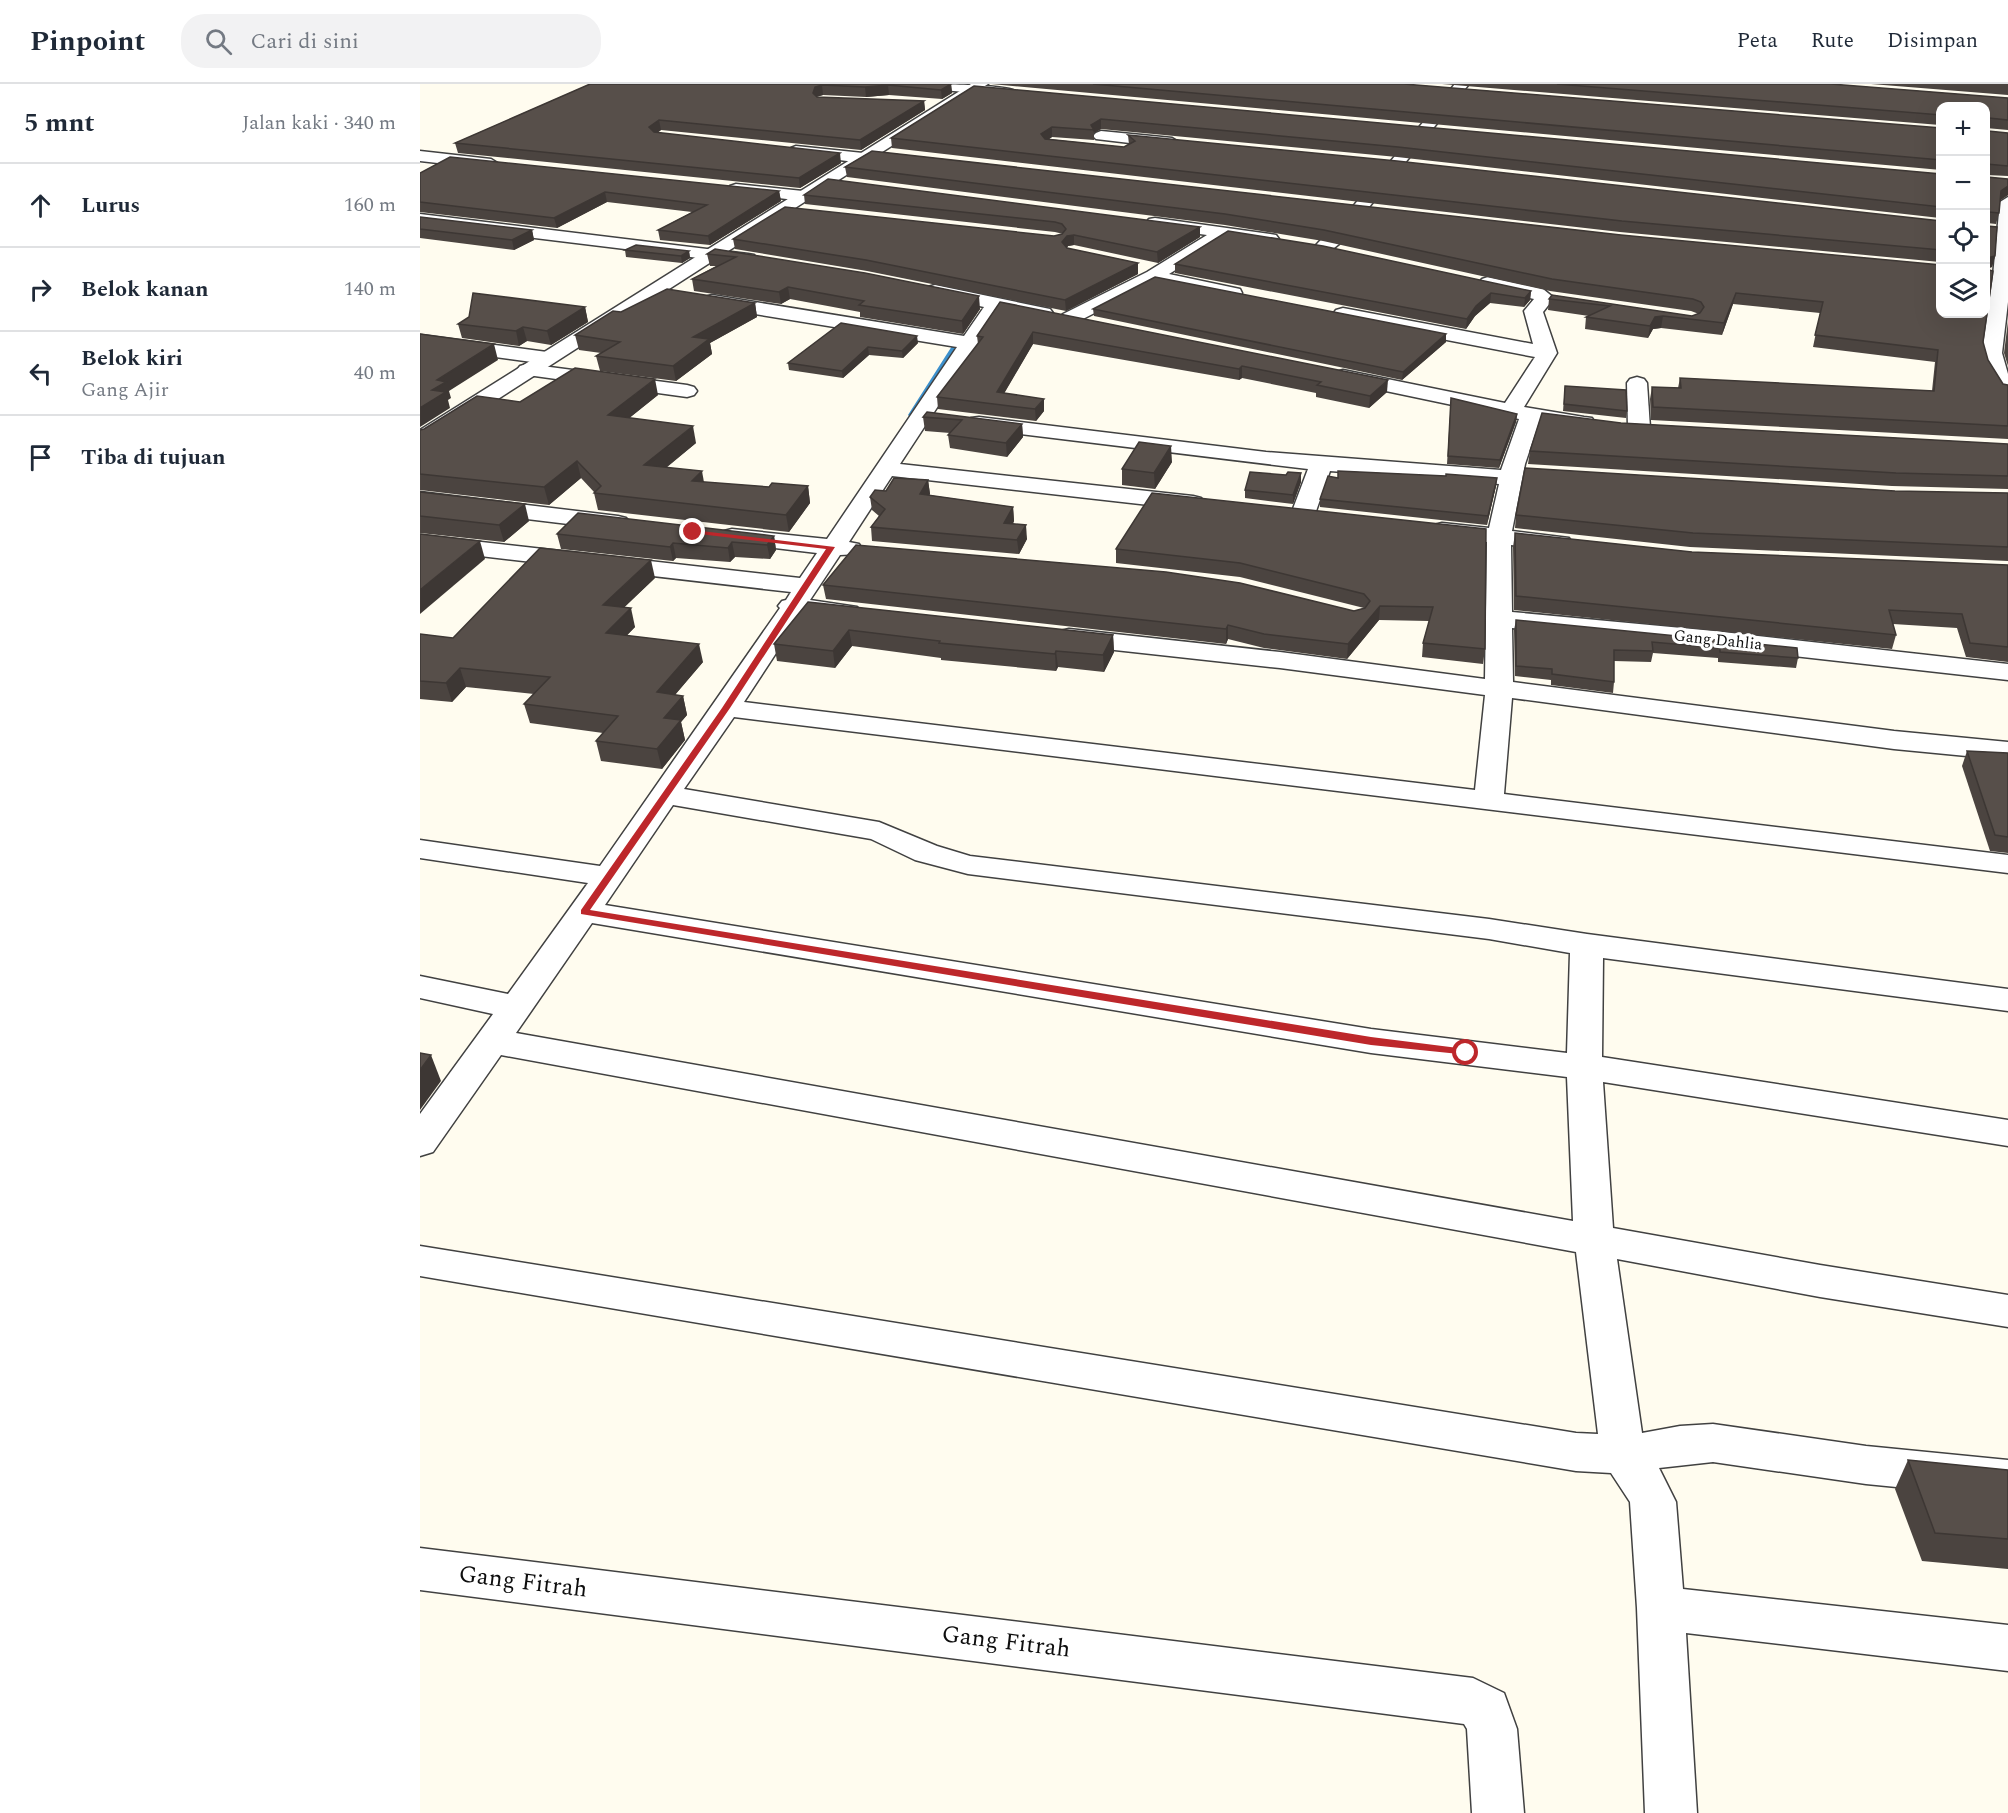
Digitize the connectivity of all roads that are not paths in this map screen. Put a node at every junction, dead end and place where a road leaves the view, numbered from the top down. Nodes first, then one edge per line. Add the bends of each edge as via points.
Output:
1 (920, 84) edge
2 (977, 86) edge
3 (1433, 90) edge
4 (1462, 90) edge
5 (1020, 93) edge
6 (923, 104) edge
7 (946, 106) junction
8 (1401, 128) edge
9 (1424, 130) junction
10 (1447, 132) edge
11 (1101, 136) edge
12 (1186, 143) edge
13 (1085, 147) edge
14 (1159, 148) junction
15 (785, 150) edge
16 (420, 156) edge
17 (867, 156) junction
18 (895, 156) edge
19 (458, 161) junction
20 (1374, 161) edge
21 (1397, 164) junction
22 (505, 165) edge
23 (1419, 166) edge
24 (432, 173) edge
25 (825, 182) junction
26 (848, 185) edge
27 (722, 188) edge
28 (804, 204) junction
29 (2008, 204) edge
30 (1338, 205) edge
31 (1361, 208) junction
32 (1384, 211) edge
33 (420, 219) edge
34 (1136, 220) edge
35 (1990, 230) edge
36 (1225, 232) junction
37 (2007, 232) edge
38 (1323, 248) junction
39 (712, 253) junction
40 (1346, 253) edge
41 (768, 262) edge
42 (1151, 271) junction
43 (1998, 275) edge
44 (1474, 280) edge
45 (914, 287) edge
46 (651, 292) junction
47 (675, 296) edge
48 (1246, 296) edge
49 (1545, 298) junction
50 (698, 299) edge
51 (1567, 302) edge
52 (996, 303) junction
53 (1327, 311) edge
54 (1070, 318) junction
55 (1102, 325) edge
56 (420, 341) edge
57 (970, 343) junction
58 (1548, 353) junction
59 (547, 358) junction
60 (527, 370) junction
61 (1326, 373) edge
62 (1637, 383) dead end
63 (687, 391) dead end
64 (2008, 391) edge
65 (1521, 414) junction
66 (940, 419) junction
67 (1620, 426) junction
68 (1663, 429) edge
69 (420, 439) edge
70 (1321, 463) junction
71 (885, 469) junction
72 (1520, 474) junction
73 (420, 499) edge
74 (1219, 506) edge
75 (1279, 512) edge
76 (1302, 514) junction
77 (1326, 517) edge
78 (640, 526) edge
79 (1418, 527) edge
80 (712, 534) edge
81 (1499, 537) junction
82 (420, 542) edge
83 (1582, 545) edge
84 (831, 547) junction
85 (879, 552) edge
86 (798, 596) junction
87 (875, 615) edge
88 (1500, 619) junction
89 (1042, 634) edge
90 (2008, 672) edge
91 (1498, 688) junction
92 (726, 708) junction
93 (2008, 751) edge
94 (665, 795) junction
95 (1489, 799) junction
96 (420, 849) edge
97 (2008, 864) edge
98 (609, 877) junction
99 (584, 912) junction
100 (1587, 945) junction
101 (420, 987) edge
102 (2008, 1000) edge
103 (516, 1007) junction
104 (492, 1041) junction
105 (1584, 1067) junction
106 (2008, 1133) edge
107 (420, 1142) edge
108 (1594, 1239) junction
109 (420, 1261) edge
110 (2008, 1311) edge
111 (1623, 1455) junction
112 (2008, 1479) edge
113 (420, 1569) edge
114 (1661, 1608) junction
115 (2008, 1648) edge
116 (1498, 1813) edge
117 (1671, 1813) edge

1 - 2 street
2 - 5 street
2 - 7 street
3 - 4 street
4 - 9 street
6 - 7 street
7 - 17 street
8 - 9 street
9 - 10 street
9 - 21 street
11 - 14 street
12 - 14 street
13 - 14 street
15 - 17 street
16 - 19 street
17 - 18 street
17 - 25 street
19 - 22 street
19 - 24 street
20 - 21 street
21 - 23 street
21 - 31 street
25 - 26 street
25 - 28 street
27 - 28 street
28 - 39 street via 782,209
29 - 37 street
30 - 31 street
31 - 32 street
31 - 38 street
33 - 39 street
34 - 36 street
35 - 37 street
36 - 38 street
36 - 42 street
37 - 43 street
38 - 40 street
39 - 41 street
39 - 46 street
42 - 48 street
42 - 54 street
43 - 64 street via 1992,353 1996,371
44 - 49 street
45 - 52 street
46 - 47 street
46 - 59 street
49 - 51 street
49 - 58 street via 1533,311
50 - 57 street
52 - 54 street
52 - 57 street
53 - 58 street
54 - 55 street
56 - 59 street
57 - 66 street
58 - 65 street
59 - 60 street
60 - 63 street
60 - 69 street
61 - 65 street
62 - 67 street
65 - 67 street
65 - 72 street
66 - 70 street
66 - 71 street
67 - 68 street
70 - 72 street
70 - 76 street
71 - 74 street
71 - 84 street
72 - 81 street
73 - 78 street
75 - 76 street
76 - 77 street
79 - 81 street
80 - 84 street
81 - 83 street
81 - 88 street
82 - 86 street
84 - 85 street
84 - 86 street
86 - 87 street
86 - 92 street
88 - 90 street, Gang Dahlia
88 - 91 street
89 - 91 street
91 - 93 street via 1894,740
91 - 95 street
92 - 94 street
92 - 95 street
94 - 98 street
94 - 100 street via 879,831 926,853 968,865 1489,929
95 - 97 street
96 - 98 street
98 - 99 street
99 - 103 street
99 - 105 street via 1371,1041
100 - 102 street
100 - 105 street
101 - 103 street
103 - 104 street
104 - 107 street
104 - 108 street
105 - 106 street
105 - 108 street
108 - 110 street
108 - 111 street
109 - 111 street via 1576,1452
111 - 112 street via 1713,1443 1866,1465
111 - 114 street via 1653,1502
113 - 116 street, Gang Fitrah via 1473,1702 1486,1710 1492,1729
114 - 115 street
114 - 117 street

